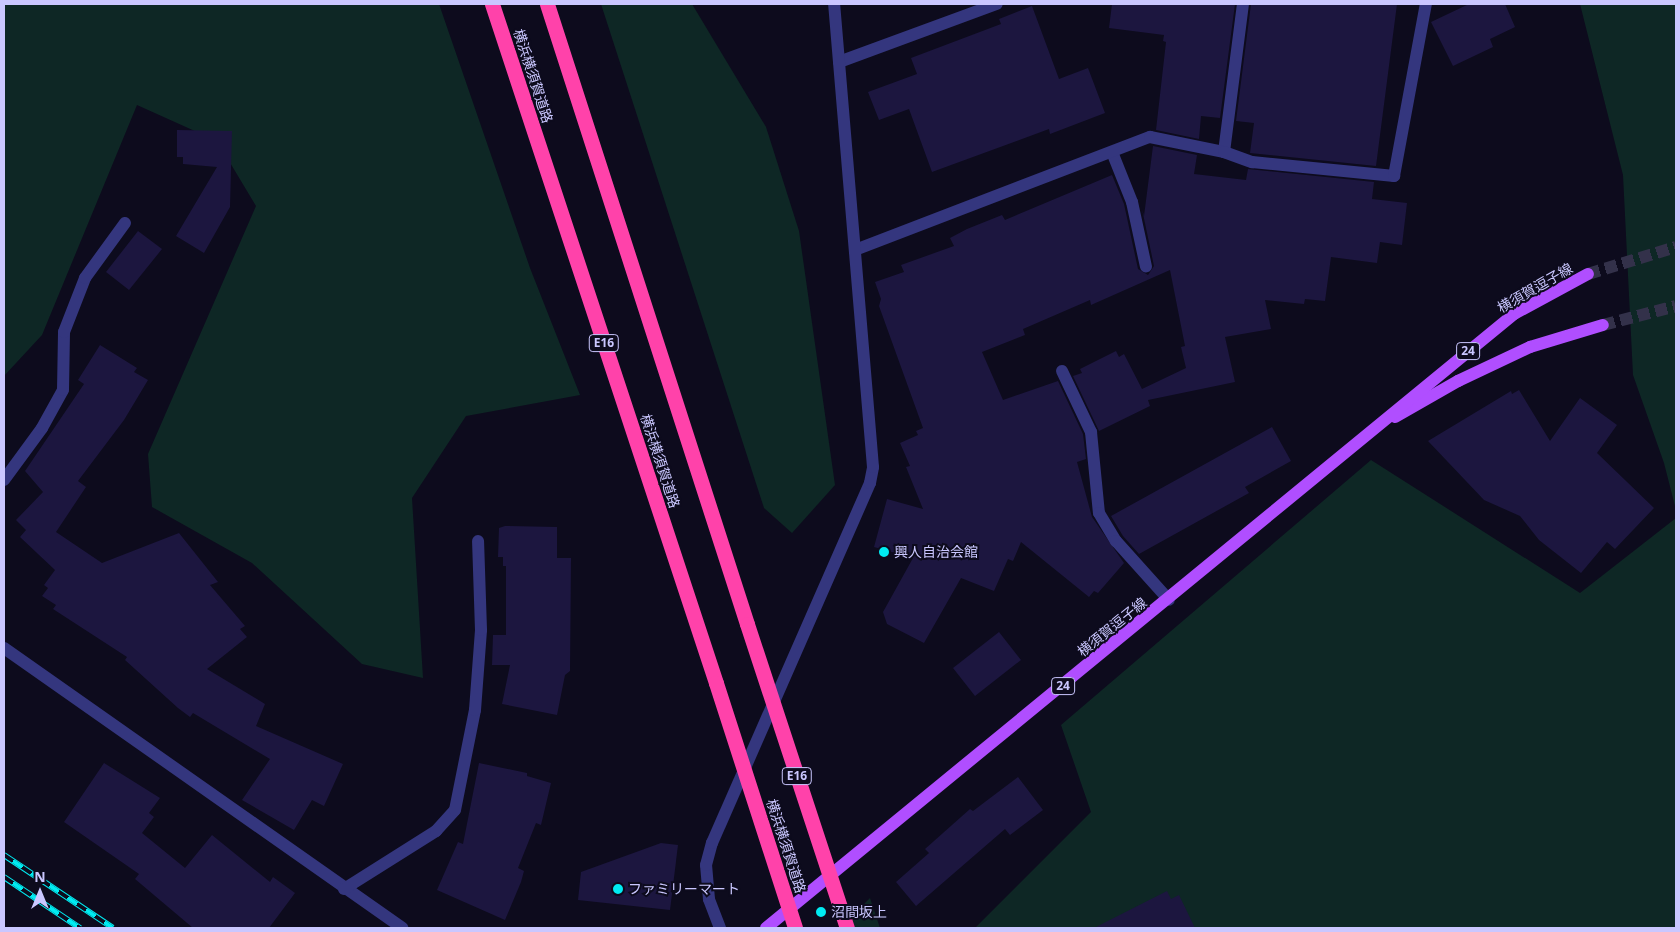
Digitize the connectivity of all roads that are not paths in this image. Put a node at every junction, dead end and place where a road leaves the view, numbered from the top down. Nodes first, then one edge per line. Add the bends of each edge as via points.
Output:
1 (492, 4) edge
2 (547, 4) edge
3 (834, 4) edge
4 (997, 4) edge
5 (1243, 4) edge
6 (1426, 4) edge
7 (839, 62) junction
8 (1112, 152) junction
9 (1224, 152) junction
10 (125, 223) dead end
11 (855, 250) junction
12 (1146, 267) dead end
13 (1588, 274) tunnel mouth
14 (1603, 325) tunnel mouth
15 (1062, 371) dead end
16 (1357, 440) junction
17 (4, 480) edge
18 (478, 541) dead end
19 (1169, 600) junction
20 (4, 648) edge
21 (344, 889) junction
22 (402, 928) edge
23 (720, 928) edge
24 (766, 928) edge
25 (795, 928) edge
26 (847, 928) edge

1 - 25 highway, 横浜横須賀道路 / E16, bridge
2 - 26 highway, E16, bridge
3 - 7 street
4 - 7 street
5 - 9 street
6 - 9 street via 1394,176 1252,162
7 - 11 street
8 - 9 street via 1150,137
8 - 11 street
8 - 12 street via 1132,202
10 - 17 street via 85,278 64,332 63,390 42,428
11 - 23 street via 873,467 870,484 712,843 706,874 709,899
13 - 16 main road, 横須賀逗子線 / 24 via 1514,314
14 - 16 main road, 横須賀逗子線 / 24 via 1530,347 1458,380
15 - 19 street via 1091,432 1098,513 1116,541
16 - 19 main road, 横須賀逗子線 / 24
18 - 21 street via 481,630 475,710 455,810 436,831
19 - 24 main road, 横須賀逗子線 / 24
20 - 21 street
21 - 22 street

